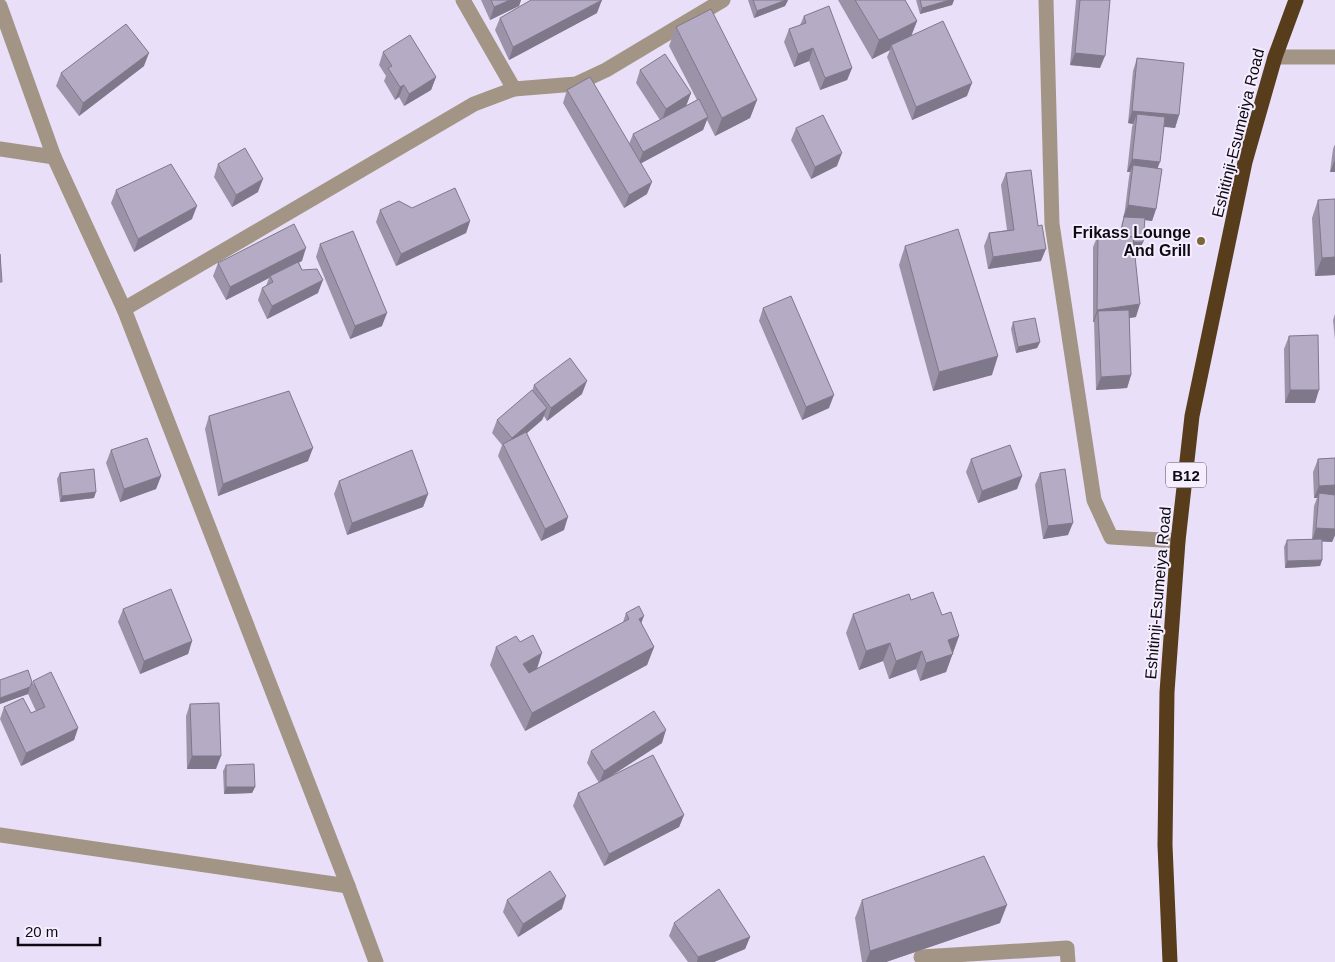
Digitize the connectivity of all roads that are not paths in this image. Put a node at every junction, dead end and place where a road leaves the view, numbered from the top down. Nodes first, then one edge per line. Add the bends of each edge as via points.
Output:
1 (464, 0) edge
2 (723, 0) edge
3 (1046, 0) edge
4 (1296, 0) edge
5 (0, 6) edge
6 (1275, 57) junction
7 (1335, 57) edge
8 (514, 89) junction
9 (0, 149) edge
10 (54, 157) junction
11 (124, 309) junction
12 (1178, 541) junction
13 (0, 835) edge
14 (348, 886) junction
15 (920, 957) dead end
16 (376, 962) edge
17 (1068, 962) edge
18 (1170, 962) edge

1 - 8 street
2 - 8 street via 606,70 576,84
3 - 12 street via 1052,224 1094,500 1111,537
4 - 6 highway, Eshitinji-Esumeiya Road / B12
5 - 10 street
6 - 7 street
6 - 12 highway, Eshitinji-Esumeiya Road / B12 via 1246,162 1192,416
8 - 11 street via 474,104
9 - 10 street
10 - 11 street
11 - 14 street
12 - 18 highway, Eshitinji-Esumeiya Road / B12 via 1167,692 1165,845
13 - 14 street
14 - 16 street
15 - 17 street via 1067,948

